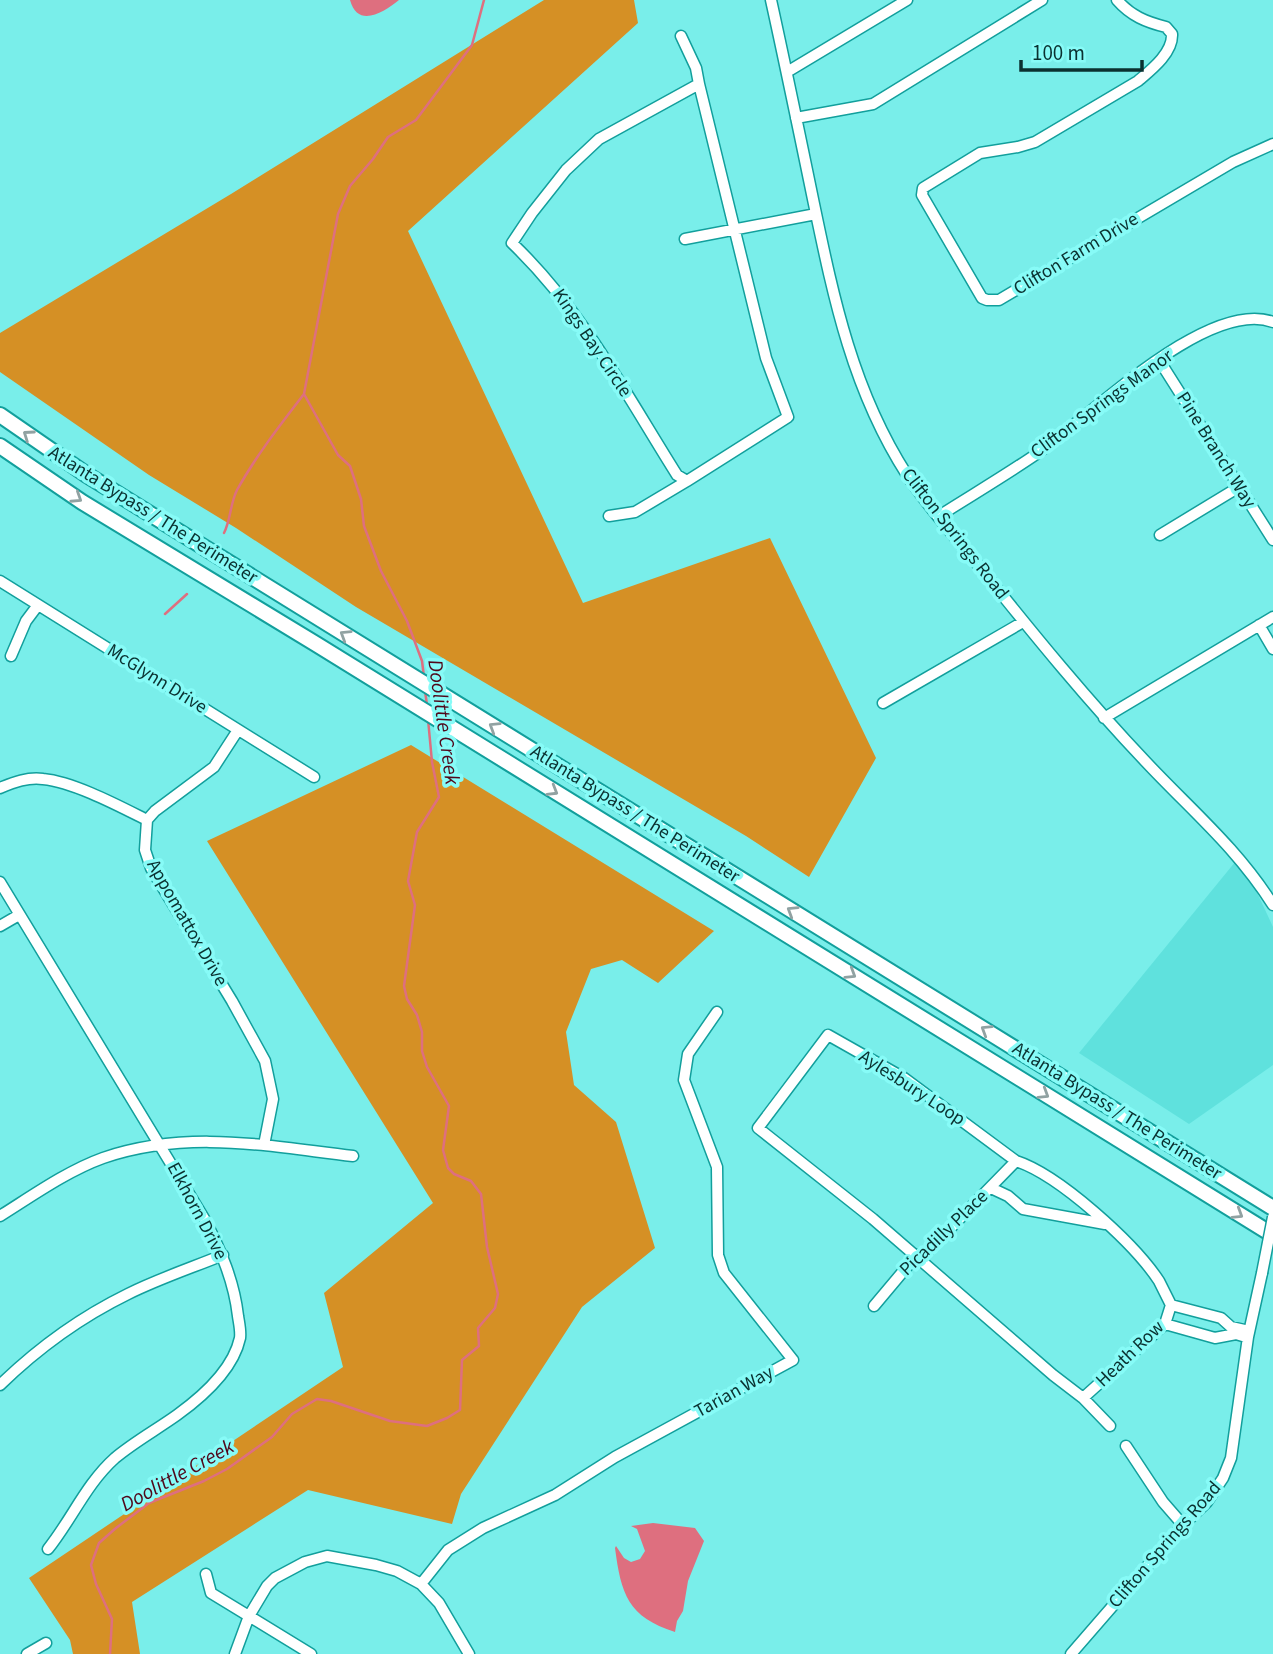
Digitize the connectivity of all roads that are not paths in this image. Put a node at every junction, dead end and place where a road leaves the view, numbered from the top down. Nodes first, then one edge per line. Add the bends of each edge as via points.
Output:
1 (771, 0) edge
2 (907, 0) edge
3 (1042, 0) edge
4 (1117, 0) edge
5 (681, 36) dead end
6 (787, 72) junction
7 (699, 84) junction
8 (796, 118) junction
9 (1273, 144) edge
10 (816, 214) junction
11 (734, 230) junction
12 (685, 239) dead end
13 (1273, 321) edge
14 (1158, 360) junction
15 (0, 415) edge
16 (0, 446) edge
17 (687, 481) junction
18 (1239, 487) junction
19 (609, 516) dead end
20 (939, 516) junction
21 (1160, 535) dead end
22 (1273, 540) edge
23 (0, 580) edge
24 (38, 605) junction
25 (1273, 617) edge
26 (1023, 622) junction
27 (1259, 625) junction
28 (1273, 649) edge
29 (11, 656) dead end
30 (883, 704) dead end
31 (1104, 718) junction
32 (238, 730) junction
33 (314, 777) dead end
34 (0, 788) edge
35 (147, 820) junction
36 (0, 882) edge
37 (1273, 905) edge
38 (19, 915) junction
39 (0, 926) edge
40 (717, 1012) dead end
41 (160, 1144) junction
42 (264, 1145) junction
43 (353, 1156) dead end
44 (1016, 1161) junction
45 (991, 1188) junction
46 (1273, 1208) edge
47 (0, 1216) edge
48 (1273, 1217) edge
49 (1107, 1225) junction
50 (1273, 1235) edge
51 (223, 1255) junction
52 (916, 1256) junction
53 (1171, 1305) junction
54 (874, 1306) dead end
55 (1199, 1313) junction
56 (1165, 1324) junction
57 (1195, 1333) junction
58 (1248, 1334) junction
59 (0, 1385) edge
60 (1083, 1398) junction
61 (1110, 1426) dead end
62 (1126, 1446) dead end
63 (1183, 1525) junction
64 (48, 1549) dead end
65 (206, 1574) dead end
66 (421, 1584) junction
67 (249, 1616) junction
68 (46, 1643) dead end
69 (27, 1654) edge
70 (235, 1654) edge
71 (311, 1654) edge
72 (469, 1654) edge
73 (1071, 1654) edge

1 - 6 street, Clifton Springs Road
2 - 6 street
3 - 8 street via 873,104
4 - 9 street, Clifton Farm Drive via 1132,14 1166,27 1172,34 1171,44 1149,72 1035,142 980,153 923,188 922,195 982,298 999,300 1233,162
5 - 7 street
6 - 8 street, Clifton Springs Road
7 - 11 street
7 - 17 street, Kings Bay Circle via 599,139 566,170 512,243 543,272 582,322 677,475
8 - 10 street, Clifton Springs Road
10 - 11 street
10 - 20 street, Clifton Springs Road via 854,368 907,475
11 - 12 street
11 - 17 street via 766,358 788,417
13 - 14 street, Clifton Springs Manor via 1257,318 1221,323
14 - 18 street, Pine Branch Way
14 - 20 street, Clifton Springs Manor via 1039,452
46 -> 15 highway, Atlanta Bypass / The Perimeter via 87,475
16 -> 50 highway, Atlanta Bypass / The Perimeter via 94,509
17 - 19 street via 635,512
18 - 21 street
18 - 22 street, Pine Branch Way
20 - 26 street, Clifton Springs Road
23 - 24 street, McGlynn Drive
24 - 29 street
24 - 32 street, McGlynn Drive
25 - 27 street
26 - 30 street
26 - 31 street, Clifton Springs Road
27 - 28 street
27 - 31 street
31 - 37 street, Clifton Springs Road via 1231,848
32 - 33 street, McGlynn Drive
32 - 35 street via 214,767
34 - 35 street via 44,779
35 - 42 street, Appomattox Drive via 145,850 151,868 265,1061 274,1099
36 - 38 street, Elkhorn Drive
38 - 39 street
38 - 41 street, Elkhorn Drive
40 - 66 street, Tarian Way via 688,1054 684,1080 717,1167 718,1255 724,1273 793,1360 555,1495 483,1528 448,1550
41 - 42 street via 231,1141
41 - 47 street via 102,1158
41 - 51 street, Elkhorn Drive
42 - 43 street
44 - 45 street, Picadilly Place
44 - 49 street, Aylesbury Loop via 1028,1164 1075,1197
44 - 52 street, Aylesbury Loop via 904,1078 828,1035 758,1128
45 - 49 street via 1023,1209
45 - 52 street, Picadilly Place via 928,1251
48 - 58 street, Clifton Springs Road, bridge
49 - 53 street, Aylesbury Loop via 1150,1269
51 - 59 street via 127,1295 83,1320
51 - 64 street, Elkhorn Drive via 237,1302 240,1336 232,1357 198,1398 101,1472
52 - 54 street, Picadilly Place
52 - 60 street, Aylesbury Loop
53 - 55 street
53 - 56 street, Heath Row
55 - 57 street via 1194,1320
55 - 58 street via 1221,1318
56 - 57 street
56 - 60 street, Heath Row
57 - 58 street via 1215,1338
58 - 63 street, Clifton Springs Road via 1231,1458 1207,1502
60 - 61 street, Aylesbury Loop
62 - 63 street
63 - 73 street, Clifton Springs Road
65 - 67 street via 211,1592
66 - 67 street via 386,1568 327,1556 275,1578
66 - 72 street via 439,1603
67 - 70 street
67 - 71 street
68 - 69 street

